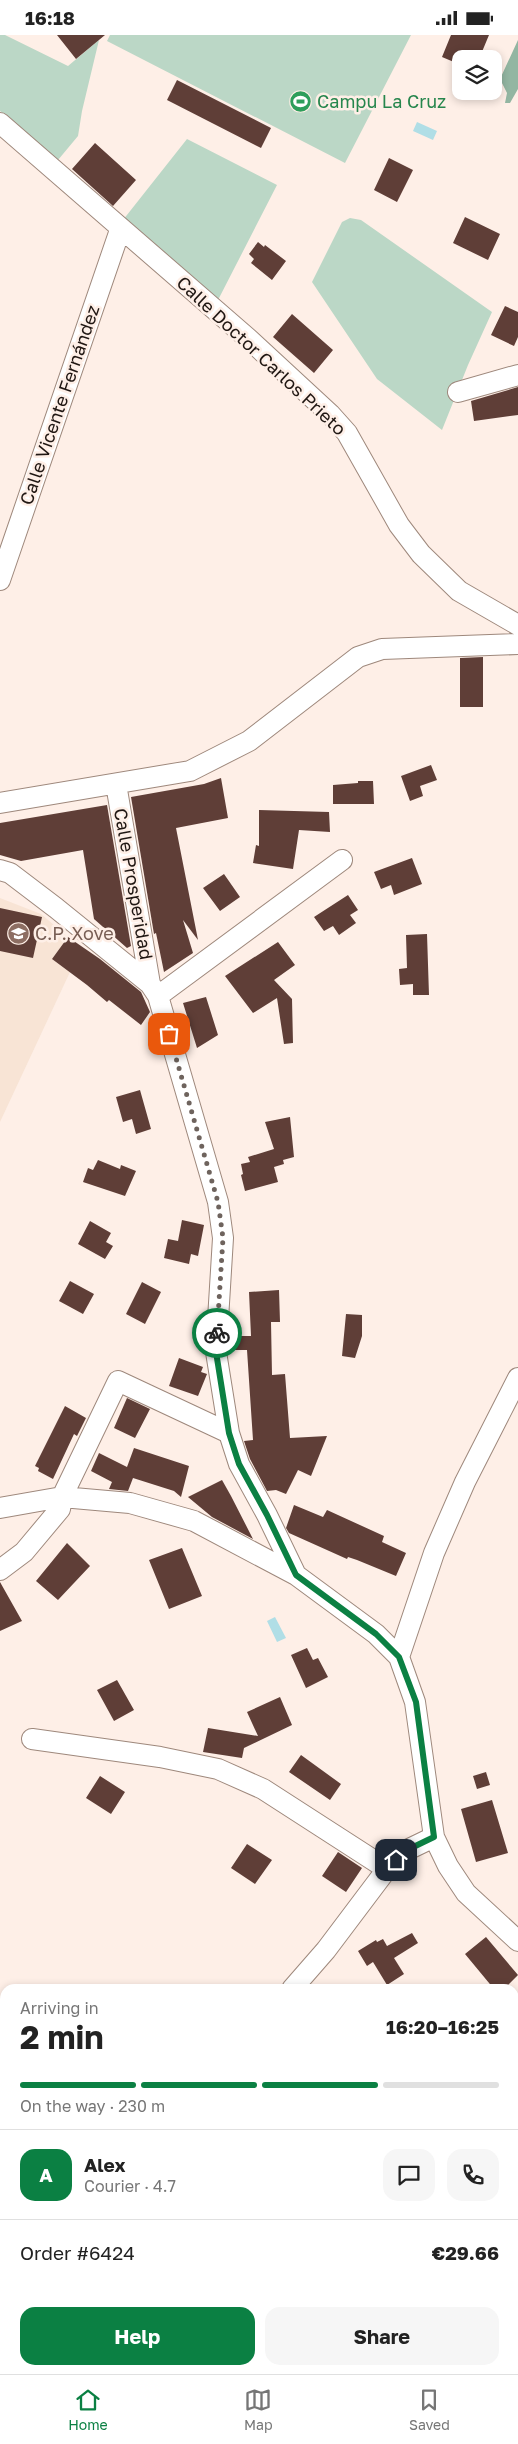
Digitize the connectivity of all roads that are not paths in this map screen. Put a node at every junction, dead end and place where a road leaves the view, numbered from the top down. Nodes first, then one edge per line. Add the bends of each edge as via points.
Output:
1 (0, 123) edge
2 (120, 230) junction
3 (518, 375) edge
4 (458, 392) dead end
5 (0, 580) edge
6 (518, 625) edge
7 (518, 644) edge
8 (116, 784) junction
9 (0, 803) edge
10 (342, 860) dead end
11 (0, 870) edge
12 (154, 990) junction
13 (518, 1378) edge
14 (229, 1433) junction
15 (62, 1497) junction
16 (0, 1508) edge
17 (0, 1570) edge
18 (296, 1575) junction
19 (399, 1657) junction
20 (32, 1739) dead end
21 (434, 1837) junction
22 (387, 1869) junction
23 (518, 1941) edge
24 (296, 1984) edge

1 - 2 street, Calle Doctor Carlos Prieto
2 - 5 street, Calle Vicente Fernández
2 - 6 street, Calle Doctor Carlos Prieto via 251,341 330,414 347,433 399,525 421,554 459,591
3 - 4 street
7 - 8 street via 382,649 358,657 249,741 190,771
8 - 9 street
8 - 12 street, Calle Prosperidad
10 - 12 street
11 - 12 street via 10,873 56,908
12 - 14 street, Calle Prosperidad via 218,1202 223,1238 216,1352
13 - 19 street via 465,1482 434,1553
14 - 15 street via 118,1381
14 - 18 street, Calle Prosperidad via 239,1464
15 - 16 street
15 - 17 street via 60,1509 24,1552
15 - 18 street via 130,1503 186,1518
18 - 19 street via 376,1634
19 - 21 street via 416,1702
20 - 22 street via 160,1757 218,1769 263,1789
21 - 22 street via 405,1851
21 - 23 street via 466,1893
22 - 24 street

